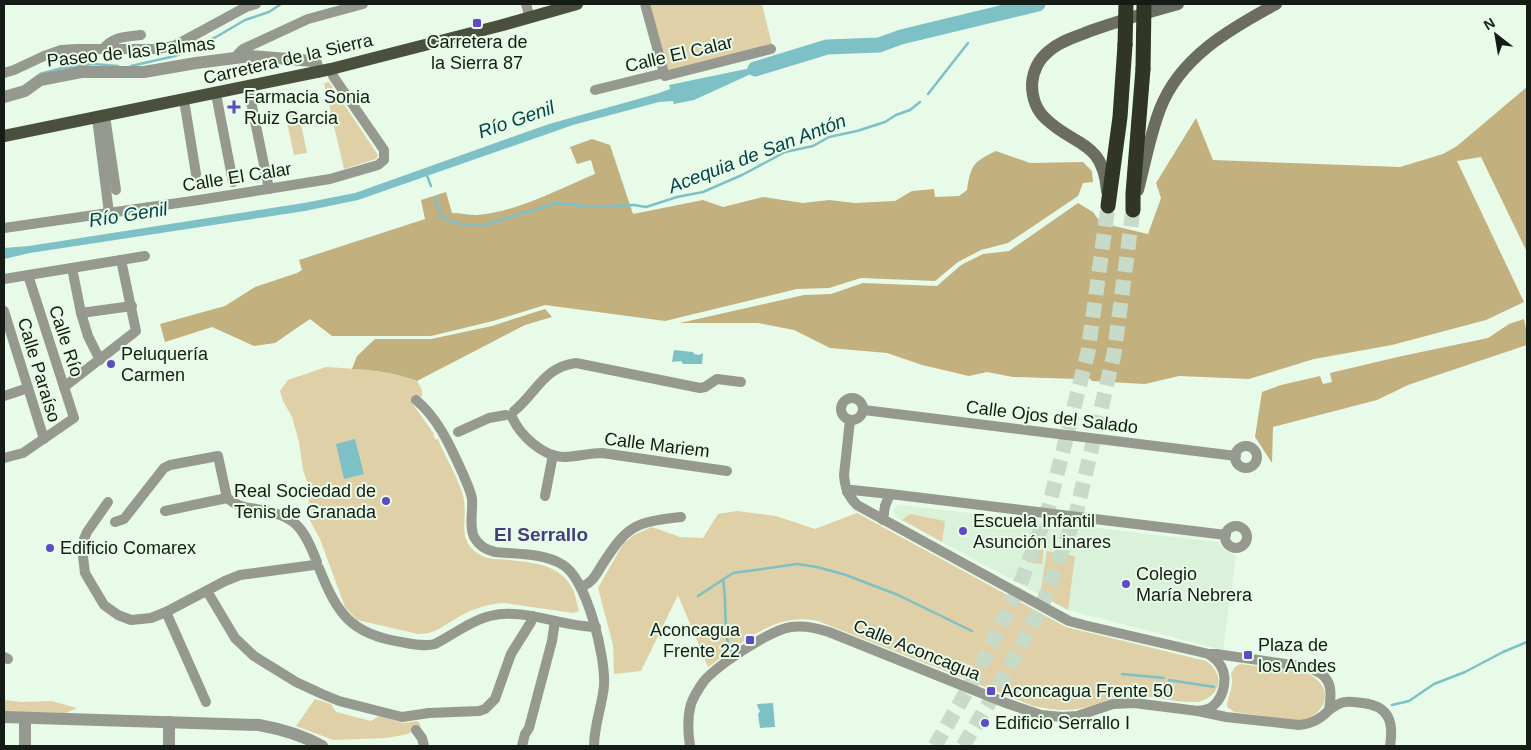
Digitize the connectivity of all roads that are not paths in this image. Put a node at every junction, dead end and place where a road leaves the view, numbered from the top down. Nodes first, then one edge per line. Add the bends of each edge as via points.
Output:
1 (256, 4) edge
2 (363, 4) edge
3 (526, 4) edge
4 (577, 4) edge
5 (645, 4) edge
6 (1126, 4) edge
7 (1144, 4) edge
8 (1178, 4) edge
9 (1276, 4) edge
10 (530, 18) junction
11 (141, 35) dead end
12 (103, 49) junction
13 (771, 49) dead end
14 (237, 57) junction
15 (331, 70) junction
16 (318, 72) junction
17 (4, 73) edge
18 (664, 73) junction
19 (248, 87) junction
20 (595, 90) dead end
21 (216, 94) junction
22 (4, 96) edge
23 (184, 100) junction
24 (101, 117) junction
25 (4, 136) edge
26 (196, 174) dead end
27 (233, 182) dead end
28 (269, 189) junction
29 (116, 190) dead end
30 (1108, 206) joint
31 (1133, 210) joint
32 (109, 213) junction
33 (4, 228) edge
34 (145, 256) dead end
35 (121, 260) junction
36 (72, 268) junction
37 (28, 275) junction
38 (4, 279) edge
39 (132, 306) junction
40 (4, 311) edge
41 (81, 313) junction
42 (100, 360) junction
43 (741, 382) dead end
44 (64, 387) junction
45 (28, 388) junction
46 (4, 396) edge
47 (416, 400) dead end
48 (864, 410) junction
49 (511, 414) junction
50 (850, 420) junction
51 (442, 432) junction
52 (458, 432) junction
53 (44, 439) junction
54 (454, 453) junction
55 (553, 455) junction
56 (1236, 456) dead end
57 (4, 458) edge
58 (727, 471) dead end
59 (847, 492) junction
60 (890, 494) junction
61 (545, 496) dead end
62 (227, 498) junction
63 (108, 502) dead end
64 (165, 511) dead end
65 (681, 517) dead end
66 (883, 520) junction
67 (115, 522) dead end
68 (1226, 535) dead end
69 (317, 565) junction
70 (581, 587) junction
71 (208, 590) junction
72 (166, 612) junction
73 (532, 616) junction
74 (555, 621) junction
75 (596, 627) junction
76 (1209, 654) junction
77 (1237, 658) junction
78 (1223, 671) junction
79 (1331, 687) junction
80 (1218, 701) junction
81 (1346, 701) junction
82 (206, 702) dead end
83 (1329, 710) junction
84 (1198, 711) junction
85 (1226, 717) junction
86 (4, 718) edge
87 (28, 718) junction
88 (169, 722) junction
89 (416, 730) dead end
90 (25, 746) edge
91 (30, 746) edge
92 (169, 746) edge
93 (322, 746) edge
94 (424, 746) edge
95 (522, 746) edge
96 (594, 746) edge
97 (690, 746) edge
98 (1390, 746) edge

1 - 12 street, Paseo de las Palmas via 176,45 159,49
2 - 14 street, Paseo de las Palmas via 308,19 242,49
3 - 10 street
4 - 10 main road, Carretera de la Sierra
5 - 18 street
6 - 30 highway, bridge via 1120,116
7 - 31 highway, bridge
8 - 30 main road via 1066,40 1048,51 1034,72 1033,97 1040,112 1052,125 1088,147 1099,159 1106,180
9 - 31 main road via 1217,40 1193,60 1176,81 1161,108 1153,132
10 - 15 main road, Carretera de la Sierra
11 - 12 street, Paseo de las Palmas via 120,37
12 - 17 street, Paseo de las Palmas via 60,50
13 - 18 street, Calle El Calar via 665,76
14 - 16 street, Paseo de las Palmas via 313,61
14 - 22 street, Paseo de las Palmas via 144,72 81,72 40,80 25,91
15 - 16 main road, Carretera de la Sierra
15 - 28 street, Calle El Calar via 384,150 384,160 378,165 330,179
16 - 19 main road, Carretera de la Sierra
18 - 20 street, Calle El Calar
19 - 21 main road, Carretera de la Sierra
19 - 28 street
21 - 23 main road, Carretera de la Sierra
21 - 27 street
23 - 24 main road, Carretera de la Sierra
23 - 26 street
24 - 25 main road, Carretera de la Sierra
24 - 29 street
24 - 32 street
28 - 32 street, Calle El Calar
32 - 33 street, Calle El Calar
34 - 35 street
35 - 36 street
35 - 39 street
36 - 37 street
36 - 41 street
37 - 38 street
37 - 44 street, Calle Río
39 - 41 street
39 - 42 street via 136,331
40 - 45 street, Calle Paraíso
41 - 42 street
42 - 44 street
43 - 49 street via 717,379 700,388 576,363 567,364 550,373
44 - 53 street, Calle Río via 74,418
45 - 46 street
45 - 53 street, Calle Paraíso
47 - 51 street
48 - 50 street via 858,419
48 - 50 street via 856,398 846,400 841,410
48 - 56 street, Calle Ojos del Salado
49 - 52 street via 490,418
49 - 55 street via 525,436
50 - 59 street via 844,475
51 - 52 street via 453,428
51 - 54 street
52 - 54 street
53 - 57 street via 23,453
54 - 70 street via 472,498 472,528 476,541 488,550 559,562 573,573
55 - 58 street, Calle Mariem via 602,453
55 - 61 street
59 - 60 street
59 - 66 street via 857,505
60 - 66 street
60 - 68 street
62 - 64 street
62 - 67 street via 218,456 170,465 160,472 124,519
62 - 69 street via 242,507 280,514 296,524 303,532
63 - 72 street via 84,539 82,548 88,579 104,605 118,615 140,620
65 - 70 street via 653,520 634,527 615,544 590,583
66 - 76 street via 1069,621
69 - 71 street via 240,575
69 - 73 street via 335,603 350,622 372,635 392,641 428,646 492,615
70 - 75 street
71 - 72 street
71 - 73 street via 236,638 254,656 322,694 402,717 485,709 498,692 511,654
72 - 82 street
73 - 74 street
74 - 75 street
74 - 95 street
75 - 96 street via 604,685
76 - 77 street
76 - 78 street
77 - 78 street
77 - 79 street via 1316,670
78 - 80 street via 1223,691
79 - 81 street
79 - 83 street
80 - 84 street via 1206,710
80 - 85 street
81 - 83 street
81 - 98 street via 1369,703 1384,711 1391,725
83 - 85 street via 1317,721 1298,725
84 - 85 street
84 - 97 street, Calle Aconcagua via 1125,703 1077,716 1041,716 829,632 792,627 769,634 705,681 688,714
86 - 87 street
87 - 88 street
87 - 90 street
87 - 91 street
88 - 92 street
88 - 93 street via 259,725 292,733
89 - 94 street

